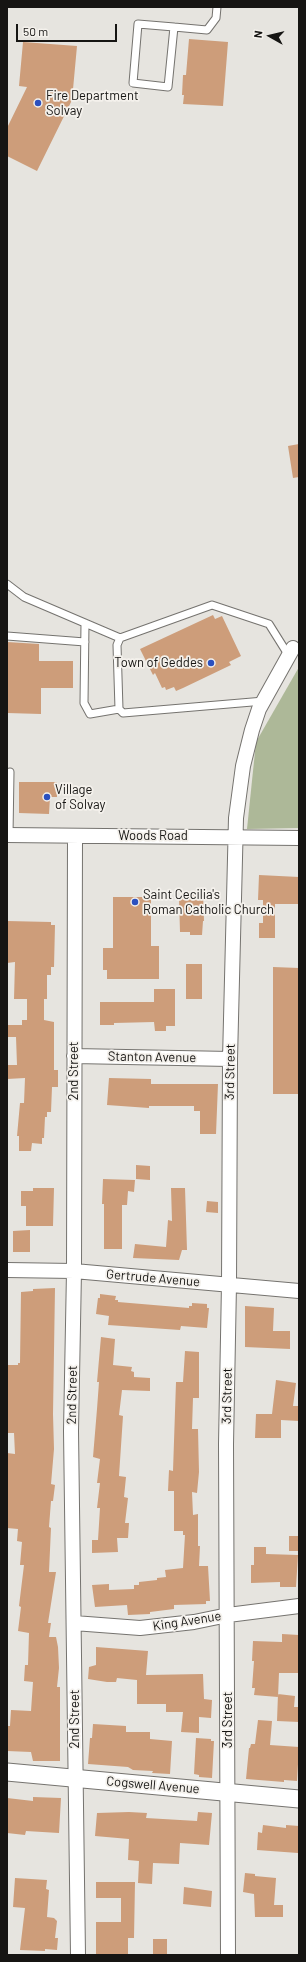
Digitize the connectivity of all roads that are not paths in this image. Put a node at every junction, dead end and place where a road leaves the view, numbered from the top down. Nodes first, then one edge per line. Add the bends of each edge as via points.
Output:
1 (217, 7) edge
2 (174, 27) junction
3 (8, 586) edge
4 (85, 623) junction
5 (7, 636) edge
6 (120, 638) junction
7 (85, 642) junction
8 (291, 652) joint
9 (264, 701) junction
10 (119, 709) junction
11 (10, 772) dead end
12 (8, 835) edge
13 (76, 836) junction
14 (236, 837) junction
15 (299, 838) edge
16 (74, 1056) junction
17 (230, 1059) junction
18 (7, 1270) edge
19 (74, 1271) junction
20 (229, 1284) junction
21 (299, 1291) edge
22 (299, 1606) edge
23 (228, 1615) junction
24 (74, 1623) junction
25 (7, 1772) edge
26 (76, 1778) junction
27 (228, 1792) junction
28 (299, 1799) edge
29 (78, 1955) edge
30 (228, 1955) edge

1 - 2 lane via 216,18 207,30
2 - 2 lane via 138,24 133,83 168,87
3 - 4 lane via 24,597
4 - 6 lane
4 - 7 lane
5 - 7 lane
6 - 8 lane via 212,605 269,624
6 - 10 lane via 117,645
7 - 10 lane via 84,703 90,714
8 - 9 street, 3rd Street
9 - 10 lane via 124,713
9 - 14 street, 3rd Street via 252,730 243,766
11 - 12 lane
12 - 13 street, Woods Road
13 - 14 street, Woods Road
13 - 16 street, 2nd Street
14 - 15 street, Woods Road
14 - 17 street, 3rd Street
16 - 17 street, Stanton Avenue
16 - 19 street, 2nd Street
17 - 20 street, 3rd Street
18 - 19 street, Gertrude Avenue
19 - 20 street, Gertrude Avenue
19 - 24 street, 2nd Street via 71,1431
20 - 21 street, Gertrude Avenue
20 - 23 street, 3rd Street via 226,1444
22 - 23 street, King Avenue
23 - 24 street, King Avenue via 140,1628
23 - 27 street, 3rd Street
24 - 26 street, 2nd Street
25 - 26 street, Cogswell Avenue
26 - 27 street, Cogswell Avenue
26 - 29 street, 2nd Street
27 - 28 street, Cogswell Avenue
27 - 30 street, 3rd Street

